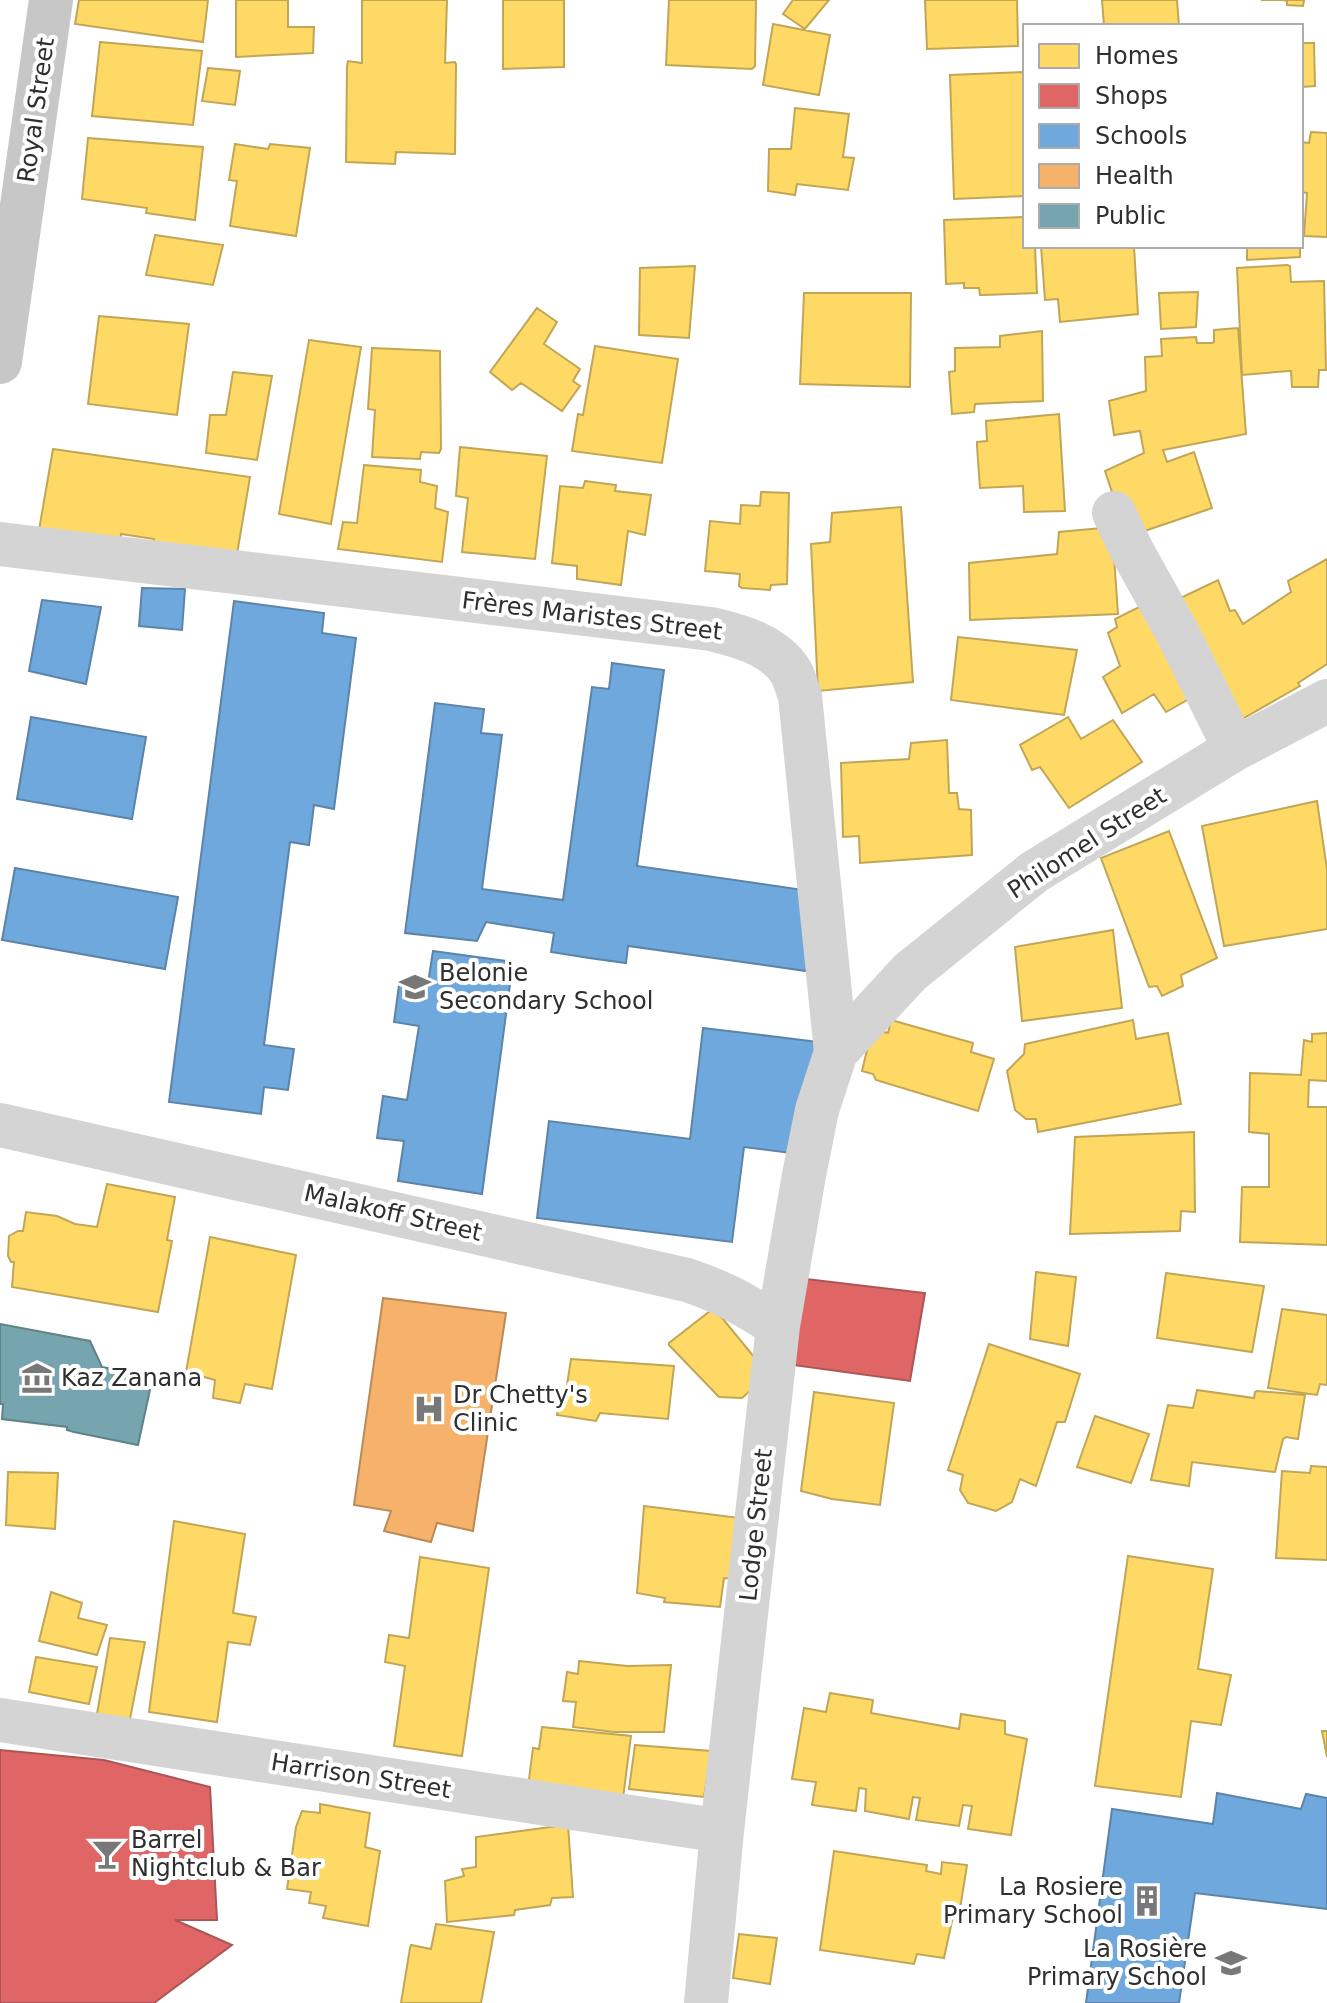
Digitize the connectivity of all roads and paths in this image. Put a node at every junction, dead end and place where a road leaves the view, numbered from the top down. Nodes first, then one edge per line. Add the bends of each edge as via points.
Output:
1 (51, 0) edge
2 (0, 362) edge
3 (1114, 513) dead end
4 (0, 544) edge
5 (1327, 701) edge
6 (1235, 749) junction
7 (836, 1052) junction
8 (0, 1125) edge
9 (778, 1326) junction
10 (0, 1720) edge
11 (722, 1831) junction
12 (706, 2003) edge

1 - 2 main road, Royal Street
3 - 6 street
4 - 7 street, Frères Maristes Street via 711,629 774,653 792,673 800,696
5 - 6 street, Philomel Street
6 - 7 street, Philomel Street via 1034,872 910,972
7 - 9 street, Lodge Street via 815,1123
8 - 9 street, Malakoff Street via 687,1280 742,1302
9 - 11 street, Lodge Street
10 - 11 street, Harrison Street
11 - 12 street, Lodge Street

